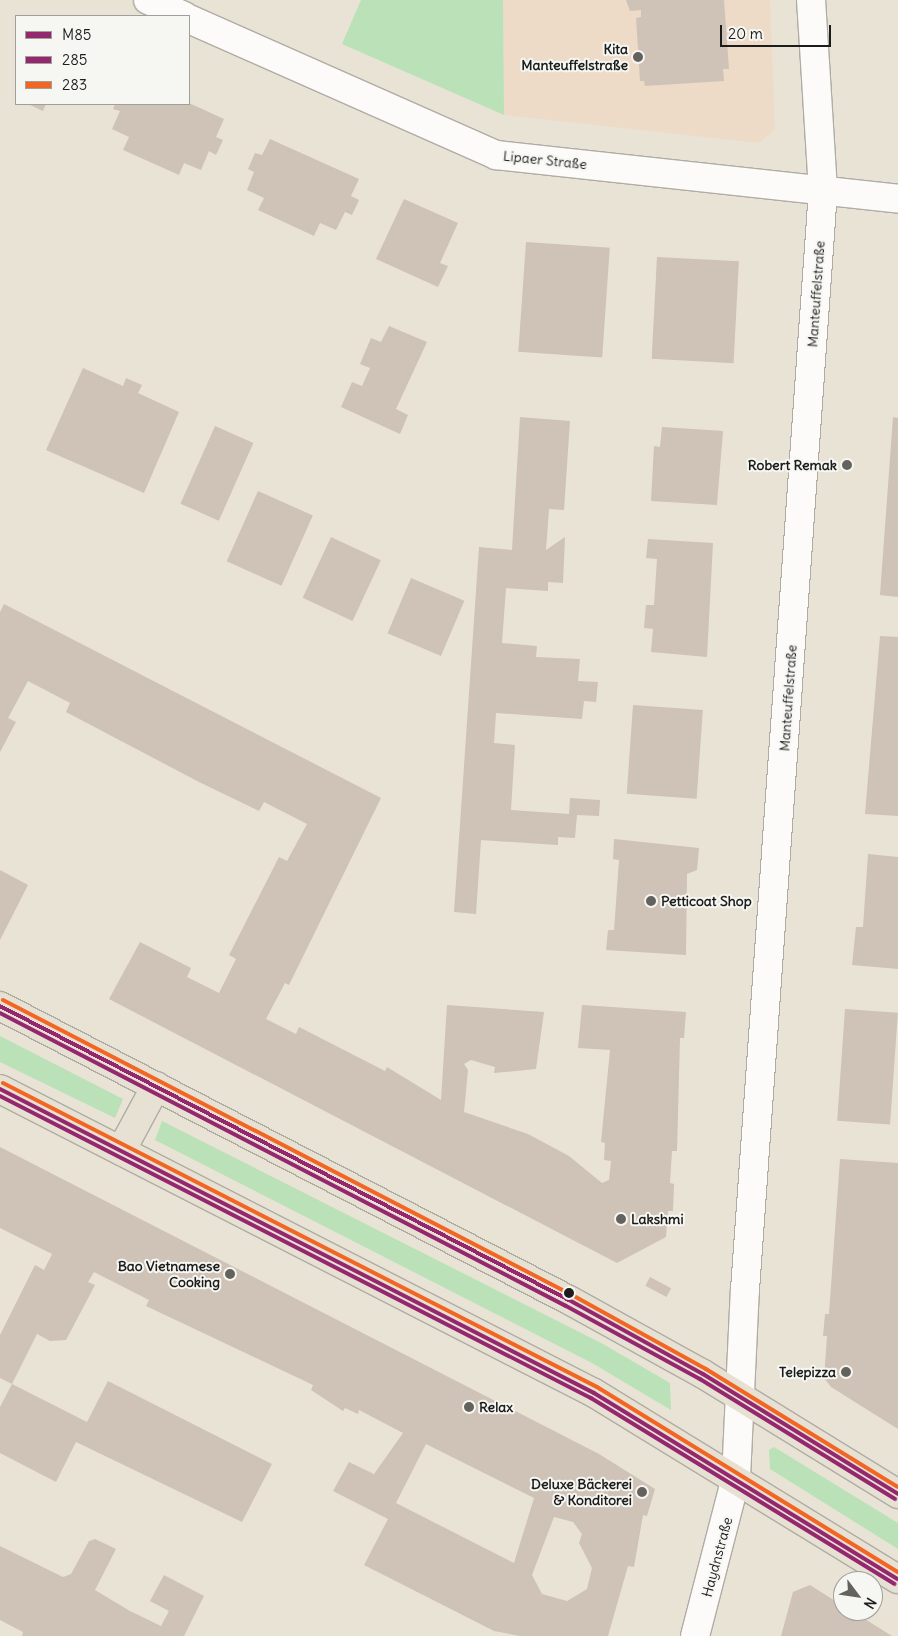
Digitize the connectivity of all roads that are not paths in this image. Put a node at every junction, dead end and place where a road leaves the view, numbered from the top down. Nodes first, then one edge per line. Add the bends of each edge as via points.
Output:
1 (148, 0) edge
2 (811, 0) edge
3 (182, 15) edge
4 (190, 18) edge
5 (823, 190) junction
6 (898, 199) edge
7 (0, 1006) edge
8 (156, 1086) junction
9 (0, 1090) edge
10 (121, 1151) junction
11 (739, 1396) junction
12 (736, 1478) junction
13 (898, 1494) edge
14 (898, 1579) edge
15 (695, 1636) edge

1 - 3 street
2 - 5 street, Manteuffelstraße
4 - 5 street, Lipaer Straße via 496,155
5 - 6 street, Lipaer Straße
5 - 11 street, Manteuffelstraße
7 - 8 main road
8 - 10 main road
8 - 11 main road via 569,1300
9 - 10 main road
10 - 12 main road via 594,1393
11 - 12 street, Manteuffelstraße
11 - 13 main road
12 - 14 main road
12 - 15 street, Haydnstraße

